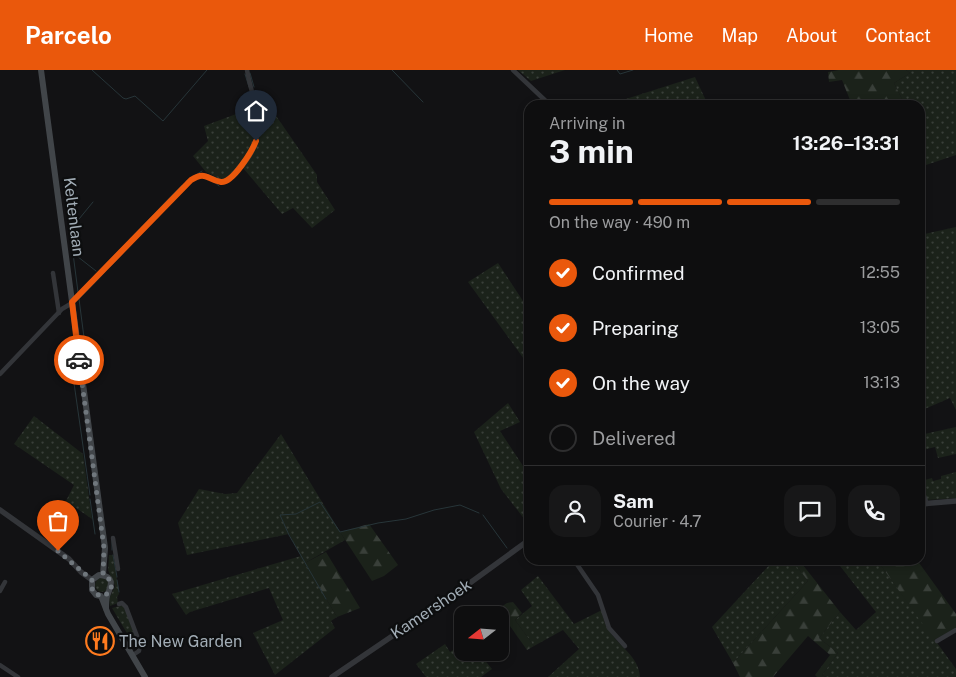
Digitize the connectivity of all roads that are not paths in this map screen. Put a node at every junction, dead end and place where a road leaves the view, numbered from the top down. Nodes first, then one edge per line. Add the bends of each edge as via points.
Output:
1 (41, 70) edge
2 (248, 70) edge
3 (513, 70) edge
4 (545, 100) edge
5 (54, 273) dead end
6 (72, 302) junction
7 (59, 313) junction
8 (0, 374) edge
9 (956, 502) edge
10 (925, 504) edge
11 (0, 510) edge
12 (113, 538) dead end
13 (524, 544) edge
14 (115, 552) junction
15 (105, 554) junction
16 (577, 565) edge
17 (118, 568) dead end
18 (103, 575) junction
19 (92, 580) junction
20 (5, 582) dead end
21 (0, 590) edge
22 (109, 593) junction
23 (101, 596) junction
24 (119, 604) dead end
25 (106, 609) junction
26 (956, 630) edge
27 (937, 641) dead end
28 (624, 646) dead end
29 (133, 655) junction
30 (0, 665) edge
31 (18, 677) edge
32 (146, 677) edge
33 (332, 677) edge

1 - 6 main road, Keltenlaan
2 - 6 street via 258,121 256,141 246,160 223,182 207,175 191,180
3 - 4 street
5 - 7 street
6 - 7 street
6 - 15 main road, Keltenlaan
7 - 8 street
9 - 10 street
11 - 19 street
12 - 14 street
13 - 33 street, Kamershoek
14 - 15 street
14 - 17 street
15 - 18 main road, Keltenlaan
16 - 28 street via 598,595 609,628
18 - 19 main road
18 - 22 main road via 111,582
19 - 23 main road via 92,590
20 - 21 street
22 - 23 main road
22 - 25 main road
23 - 25 main road
24 - 29 street via 126,607 140,644 139,651
25 - 29 main road
26 - 27 street
29 - 32 main road
30 - 31 street

